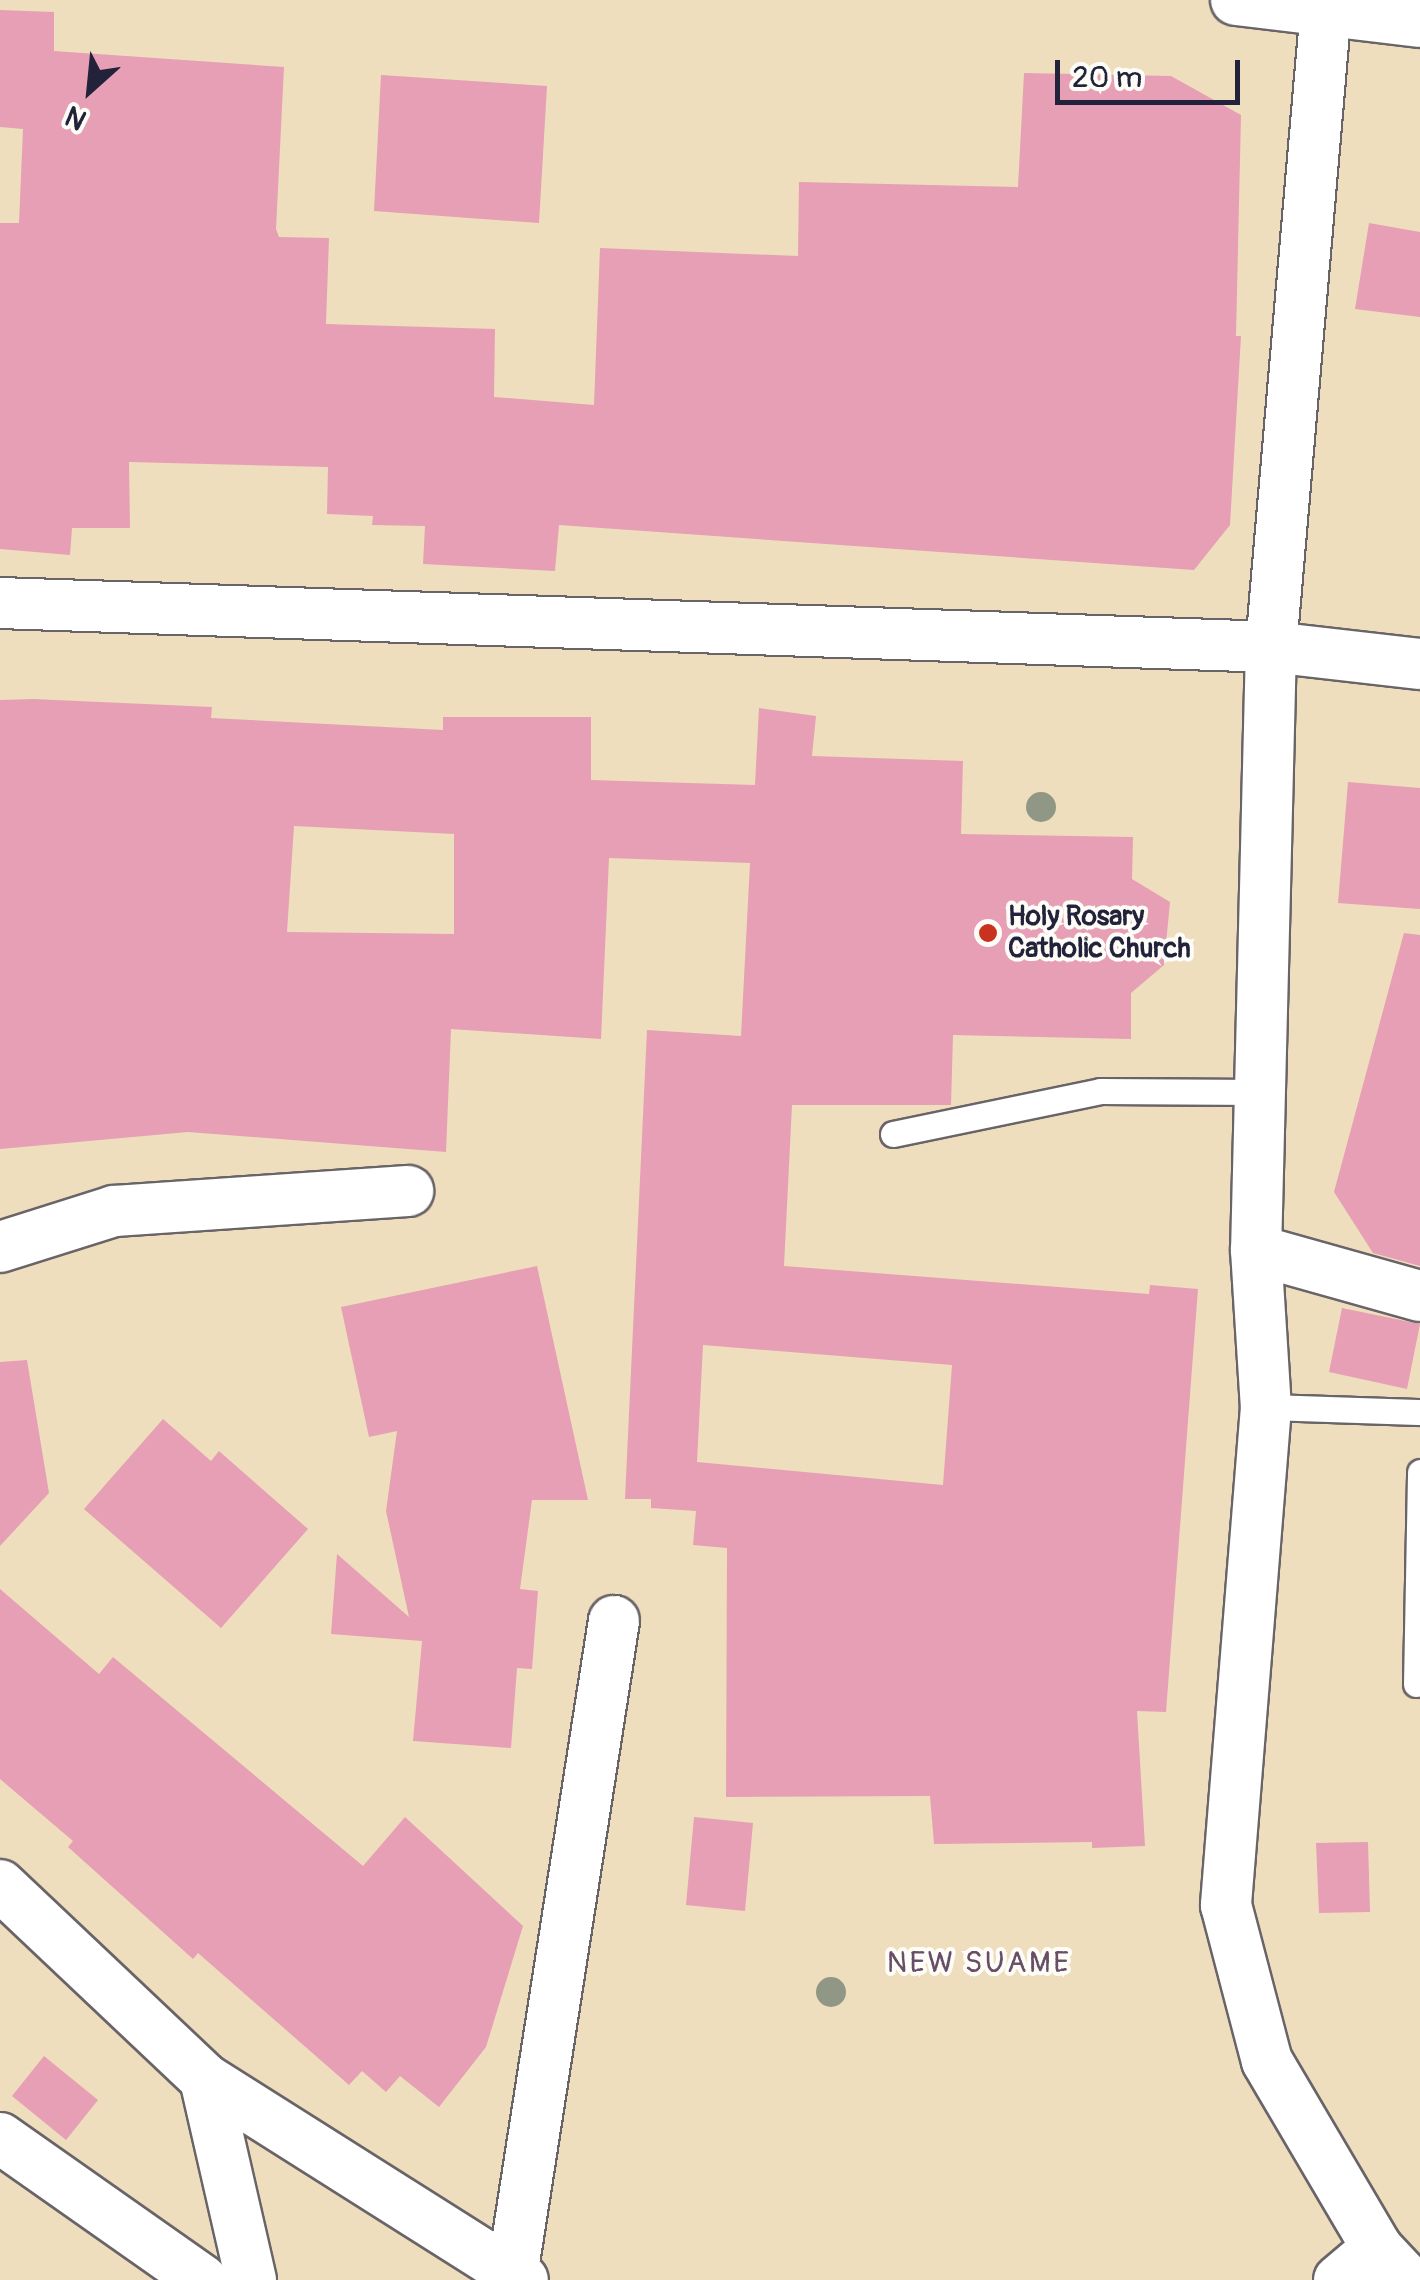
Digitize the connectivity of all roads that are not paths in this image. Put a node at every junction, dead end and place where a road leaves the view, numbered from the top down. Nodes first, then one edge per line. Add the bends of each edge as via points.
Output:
1 (1236, 0) edge
2 (1326, 8) junction
3 (1420, 22) edge
4 (0, 603) edge
5 (1271, 647) junction
6 (1420, 664) edge
7 (1260, 1092) junction
8 (893, 1134) dead end
9 (408, 1191) dead end
10 (0, 1247) edge
11 (1256, 1250) junction
12 (1420, 1296) edge
13 (1266, 1406) junction
14 (1420, 1412) edge
15 (1420, 1472) edge
16 (614, 1620) dead end
17 (1416, 1684) dead end
18 (0, 1885) edge
19 (206, 2079) junction
20 (0, 2138) edge
21 (1392, 2264) edge
22 (518, 2278) edge
23 (202, 2280) edge
24 (250, 2280) edge
25 (1338, 2280) edge

1 - 2 street
2 - 3 street
2 - 5 street
4 - 5 street
5 - 6 street
5 - 7 street
7 - 8 lane via 1100,1091
7 - 11 street
9 - 10 street via 114,1211
11 - 12 street
11 - 13 street
13 - 14 lane
13 - 21 street via 1226,1905 1267,2061
15 - 17 lane
16 - 22 street
18 - 19 street
19 - 22 street
19 - 24 street
20 - 23 street
21 - 25 street

